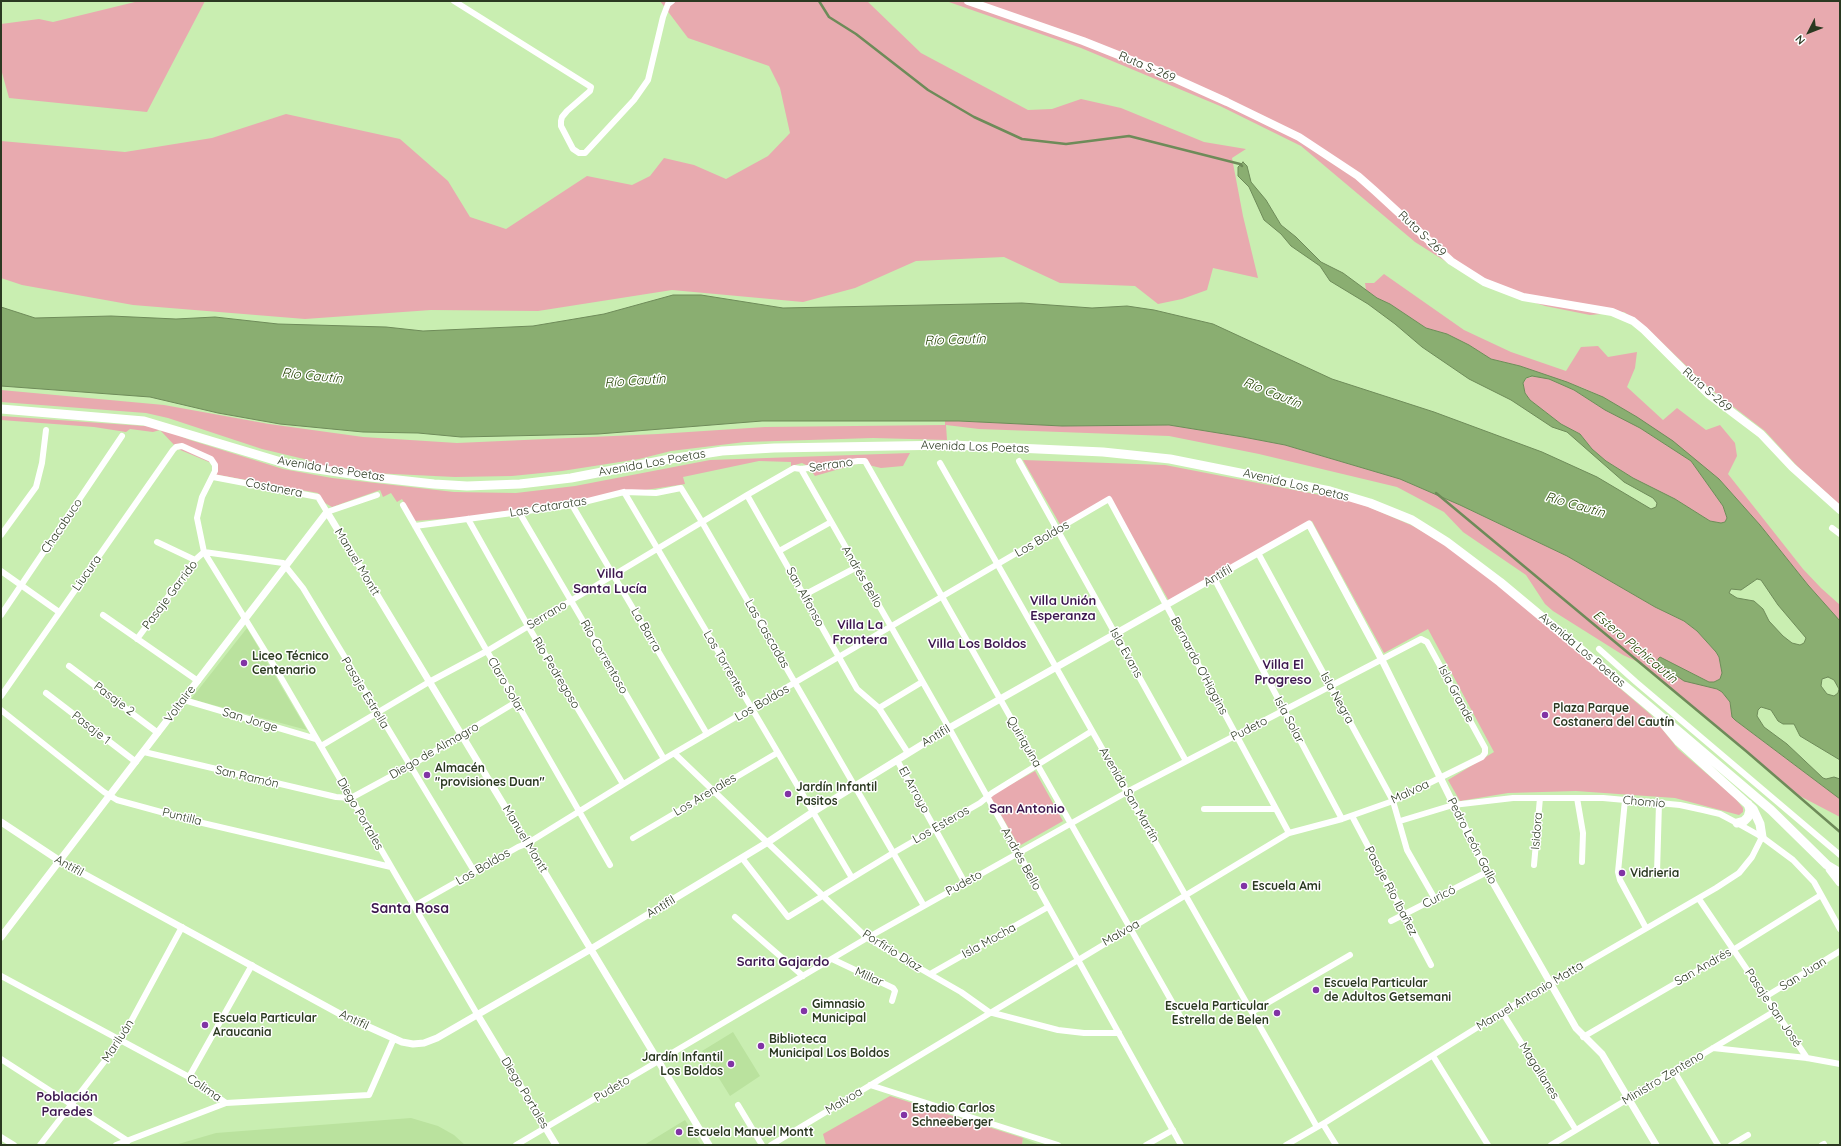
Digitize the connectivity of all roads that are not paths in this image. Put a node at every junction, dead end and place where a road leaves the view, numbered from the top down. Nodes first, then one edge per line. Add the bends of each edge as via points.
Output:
1 (454, 1) edge
2 (672, 1) edge
3 (968, 1) edge
4 (1, 409) edge
5 (46, 430) dead end
6 (122, 436) dead end
7 (1020, 461) dead end
8 (865, 462) joint
9 (940, 463) dead end
10 (801, 469) junction
11 (213, 477) junction
12 (681, 488) joint
13 (624, 492) junction
14 (377, 495) dead end
15 (747, 495) junction
16 (1109, 499) joint
17 (403, 505) dead end
18 (572, 505) junction
19 (1840, 510) edge
20 (327, 512) junction
21 (519, 512) junction
22 (468, 519) junction
23 (702, 522) junction
24 (832, 522) junction
25 (1309, 524) joint
26 (415, 526) junction
27 (1832, 528) dead end
28 (1057, 530) junction
29 (1840, 534) edge
30 (1, 535) edge
31 (157, 542) dead end
32 (657, 549) junction
33 (779, 551) junction
34 (204, 552) junction
35 (1258, 553) junction
36 (195, 560) junction
37 (998, 565) junction
38 (287, 566) junction
39 (857, 567) junction
40 (1, 571) edge
41 (614, 575) junction
42 (1214, 578) junction
43 (21, 585) junction
44 (804, 595) junction
45 (942, 597) junction
46 (571, 601) junction
47 (1166, 605) junction
48 (59, 612) junction
49 (1, 615) edge
50 (103, 615) dead end
51 (246, 619) junction
52 (528, 626) junction
53 (891, 627) junction
54 (1115, 634) junction
55 (137, 639) junction
56 (1421, 639) joint
57 (1599, 649) dead end
58 (487, 651) junction
59 (839, 658) junction
60 (1382, 660) junction
61 (69, 666) dead end
62 (1056, 668) junction
63 (198, 681) junction
64 (430, 682) junction
65 (922, 682) junction
66 (795, 683) junction
67 (1331, 687) junction
68 (46, 693) dead end
69 (1, 696) edge
70 (1000, 699) junction
71 (184, 700) junction
72 (516, 702) junction
73 (879, 708) junction
74 (751, 709) junction
75 (1, 710) edge
76 (1284, 711) junction
77 (1655, 712) junction
78 (378, 713) junction
79 (949, 728) junction
80 (1092, 731) junction
81 (158, 733) junction
82 (707, 734) junction
83 (462, 735) junction
84 (1236, 735) junction
85 (316, 739) junction
86 (321, 746) junction
87 (144, 752) junction
88 (777, 753) junction
89 (908, 753) junction
90 (1485, 753) joint
91 (674, 754) junction
92 (664, 760) junction
93 (897, 760) junction
94 (1186, 761) junction
95 (136, 762) junction
96 (1037, 765) junction
97 (410, 766) junction
98 (1440, 778) junction
99 (623, 784) junction
100 (856, 786) junction
101 (713, 790) junction
102 (1127, 792) junction
103 (110, 796) junction
104 (987, 797) junction
105 (351, 798) junction
106 (1540, 798) junction
107 (1577, 798) junction
108 (1625, 800) junction
109 (1393, 801) junction
110 (1659, 803) junction
111 (1747, 803) junction
112 (1453, 805) junction
113 (1204, 809) dead end
114 (1276, 810) junction
115 (578, 812) junction
116 (813, 812) junction
117 (1352, 816) junction
118 (1342, 819) junction
119 (1, 822) edge
120 (1400, 822) junction
121 (1070, 823) junction
122 (1737, 823) junction
123 (935, 829) junction
124 (1289, 833) junction
125 (1762, 837) junction
126 (633, 838) dead end
127 (768, 842) junction
128 (528, 843) junction
129 (893, 853) junction
130 (1018, 853) junction
131 (1840, 855) edge
132 (742, 858) junction
133 (60, 861) junction
134 (1582, 862) dead end
135 (1827, 864) junction
136 (610, 865) dead end
137 (1534, 865) dead end
138 (391, 867) junction
139 (474, 872) junction
140 (1487, 872) junction
141 (1657, 872) dead end
142 (1840, 873) edge
143 (852, 878) junction
144 (1840, 882) edge
145 (965, 883) junction
146 (823, 895) junction
147 (1821, 895) junction
148 (1186, 896) junction
149 (1435, 899) junction
150 (1699, 899) junction
151 (414, 906) junction
152 (924, 906) junction
153 (1048, 907) junction
154 (1404, 914) junction
155 (735, 917) dead end
156 (1391, 921) dead end
157 (182, 927) junction
158 (1130, 928) junction
159 (1646, 928) junction
160 (1840, 929) edge
161 (1, 937) edge
162 (867, 938) junction
163 (591, 949) junction
164 (1733, 950) junction
165 (1840, 951) edge
166 (1350, 954) dead end
167 (832, 959) junction
168 (1077, 959) junction
169 (252, 965) junction
170 (1431, 965) dead end
171 (930, 974) junction
172 (1, 976) edge
173 (803, 976) junction
174 (1551, 983) junction
175 (1765, 997) junction
176 (892, 1001) dead end
177 (1775, 1011) junction
178 (990, 1012) junction
179 (1252, 1012) junction
180 (1502, 1012) junction
181 (477, 1014) junction
182 (1184, 1023) dead end
183 (1120, 1033) junction
184 (1583, 1036) junction
185 (394, 1038) junction
186 (121, 1040) junction
187 (1713, 1048) junction
188 (1433, 1056) junction
189 (1807, 1058) junction
190 (1, 1059) edge
191 (659, 1061) junction
192 (1840, 1064) edge
193 (1674, 1071) junction
194 (189, 1077) junction
195 (870, 1085) junction
196 (1628, 1098) junction
197 (226, 1102) junction
198 (72, 1105) junction
199 (738, 1105) dead end
200 (1320, 1125) junction
201 (546, 1128) junction
202 (1173, 1130) junction
203 (1576, 1130) junction
204 (1748, 1135) dead end
205 (1, 1137) edge
206 (128, 1141) junction
207 (14, 1145) edge
208 (40, 1145) edge
209 (116, 1145) edge
210 (516, 1145) edge
211 (556, 1145) edge
212 (709, 1145) edge
213 (762, 1145) edge
214 (771, 1145) edge
215 (1058, 1145) edge
216 (1146, 1145) edge
217 (1181, 1145) edge
218 (1286, 1145) edge
219 (1336, 1145) edge
220 (1488, 1145) edge
221 (1551, 1145) edge
222 (1656, 1145) edge
223 (1718, 1145) edge
224 (1731, 1145) edge

1 - 2 street via 591,87 590,91 567,111 561,121 573,149 579,153 586,153 634,100 648,80 663,17 668,4
3 - 19 main road, Ruta S-269 via 1149,67 1299,137 1358,176 1451,261 1484,282 1523,297 1612,312 1626,317 1644,330 1708,394 1761,434 1792,467
4 - 77 main road, Avenida Los Poetas via 144,421 291,465 371,477 467,486 520,484 571,478 722,451 782,448 952,445 1103,452 1216,467 1330,491 1370,503 1412,520 1447,542 1500,582
5 - 30 street via 36,487
6 - 43 street, Chacabuco
7 - 28 street, Isla Evans
8 - 10 street, Serrano
8 - 45 street, Quiriquina
9 - 37 street, Avenida San Martín
10 - 15 street, Serrano via 794,468
10 - 24 street, Andrés Bello
11 - 20 street, Costanera via 318,497
11 - 34 street, Diego Portales via 202,498 197,518
11 - 48 street, Liucura via 215,465 209,457 182,446 172,450
12 - 13 street, Las Cataratas via 656,493
12 - 23 street, Las Cascadas
13 - 18 street, Las Cataratas
13 - 32 street, Los Torrentes
14 - 20 street
15 - 23 street, Serrano
15 - 33 street, San Alfonso
16 - 28 street, Los Boldos
16 - 47 street, Bernardo O'Higgins
17 - 26 street, Claro Solar
18 - 21 street, Las Cataratas
18 - 41 street, La Barra
20 - 38 street, Voltaire
20 - 64 street, Manuel Montt
21 - 22 street, Las Cataratas
21 - 46 street, Río Correntoso
22 - 26 street, Las Cataratas
22 - 52 street, Río Pedregoso
23 - 32 street, Serrano
23 - 66 street, Las Cascadas
24 - 33 street
24 - 39 street, Andrés Bello
25 - 35 street, Antifil
25 - 60 street, Pedro León Gallo
26 - 58 street, Claro Solar
27 - 29 street
28 - 37 street, Los Boldos
28 - 54 street, Isla Evans
31 - 36 street
32 - 41 street, Serrano
32 - 74 street, Los Torrentes
33 - 44 street, San Alfonso
34 - 36 street, Pasaje Garrido
34 - 38 street via 276,561
34 - 51 street, Diego Portales
35 - 42 street, Antifil
35 - 67 street, Isla Negra
36 - 55 street, Pasaje Garrido
37 - 45 street, Los Boldos
37 - 62 street, Avenida San Martín
38 - 51 street, Voltaire
38 - 78 street, Pasaje Estrella
39 - 44 street
39 - 53 street, Andrés Bello
40 - 43 street
41 - 46 street, Serrano
41 - 82 street, La Barra
42 - 47 street, Antifil
42 - 76 street, Isla Solar
43 - 48 street
43 - 49 street, Chacabuco
44 - 59 street, San Alfonso
45 - 53 street, Los Boldos
45 - 70 street, Quiriquina
46 - 52 street, Serrano
46 - 92 street, Río Correntoso
47 - 54 street, Antifil
47 - 84 street, Bernardo O'Higgins
48 - 69 street, Liucura
50 - 55 street
51 - 63 street, Voltaire
51 - 85 street, Diego Portales
52 - 58 street, Serrano
52 - 99 street, Río Pedregoso
53 - 59 street, Los Boldos
53 - 65 street, Andrés Bello
54 - 62 street, Antifil
54 - 94 street, Isla Evans
55 - 63 street
56 - 60 street, Pudeto
56 - 90 street, Isla Grande via 1427,642 1485,748
57 - 131 street
58 - 64 street, Serrano
58 - 72 street, Claro Solar
59 - 66 street, Los Boldos
59 - 73 street, San Alfonso via 857,689
60 - 67 street, Pudeto
60 - 98 street, Pedro León Gallo
61 - 81 street, Pasaje 2
62 - 70 street, Antifil
62 - 80 street, Avenida San Martín
63 - 71 street, Voltaire
64 - 78 street, Serrano
64 - 83 street, Manuel Montt
65 - 73 street
65 - 79 street, Andrés Bello
66 - 74 street, Los Boldos
66 - 100 street, Las Cascadas
67 - 76 street, Pudeto
67 - 109 street, Isla Negra
68 - 95 street, Pasaje 1
70 - 79 street, Antifil
70 - 96 street, Quiriquina
71 - 81 street, Voltaire
71 - 85 street, San Jorge
72 - 83 street, Diego de Almagro
72 - 115 street, Claro Solar
73 - 89 street, San Alfonso
74 - 82 street, Los Boldos
74 - 88 street, Los Torrentes
75 - 103 street, Puntilla
76 - 84 street, Pudeto
76 - 118 street, Isla Solar
77 - 111 main road via 1679,742
77 - 135 main road, Avenida Los Poetas via 1771,810
78 - 86 street, Serrano
78 - 97 street, Pasaje Estrella
79 - 89 street, Antifil
79 - 104 street, Andrés Bello
80 - 96 street, Los Esteros
80 - 102 street, Avenida San Martín
81 - 87 street, Voltaire
82 - 91 street, Los Boldos
83 - 97 street, Diego de Almagro
83 - 128 street, Manuel Montt
84 - 94 street, Pudeto
84 - 114 street, Bernardo O'Higgins
85 - 86 street, Diego Portales
86 - 105 street, Diego Portales
87 - 95 street, Voltaire
87 - 105 street, San Ramón via 336,797
88 - 101 street, Los Arenales
88 - 116 street, Los Torrentes
89 - 93 street, Antifil
90 - 98 street, Malvoa via 1482,757
91 - 92 street, Los Boldos
91 - 101 street, Porfirio Díaz
92 - 99 street, Los Boldos
93 - 100 street, Antifil
93 - 123 street, El Arroyo
94 - 102 street, Pudeto
95 - 103 street, Voltaire
96 - 104 street, Los Esteros
96 - 121 street, Quiriquina
97 - 105 street, Diego de Almagro
97 - 139 street, Pasaje Estrella
98 - 109 street, Malvoa
98 - 112 street, Pedro León Gallo
99 - 115 street, Los Boldos
100 - 116 street, Antifil
100 - 129 street, Las Cascadas
101 - 126 street, Los Arenales
101 - 127 street, Porfirio Díaz
102 - 121 street, Pudeto
102 - 148 street, Avenida San Martín
103 - 133 street, Voltaire
103 - 138 street, Puntilla via 123,802 194,821
104 - 123 street, Los Esteros
104 - 130 street, Andrés Bello
105 - 138 street, Diego Portales
106 - 107 street, Chomio
106 - 112 street, Chomio via 1513,798
106 - 137 street, Isidora
107 - 108 street, Chomio
107 - 134 street via 1583,833
108 - 110 street, Chomio
108 - 159 street via 1618,872
109 - 117 street, Malvoa
109 - 120 street, Isla Negra
110 - 122 street, Chomio via 1720,814
110 - 141 street
111 - 122 main road via 1750,810 1748,817
111 - 125 main road via 1758,818
112 - 120 street, Chomio
112 - 140 street, Pedro León Gallo
113 - 114 street
114 - 124 street, Bernardo O'Higgins
115 - 128 street, Los Boldos
115 - 136 street, Claro Solar
116 - 127 street, Antifil
116 - 143 street, Los Torrentes
117 - 118 street, Malvoa
117 - 154 street, Pasaje Río Ibañez
118 - 124 street, Malvoa
119 - 133 street, Antifil
120 - 149 street, Isla Negra via 1407,850
121 - 130 street, Pudeto
121 - 158 street, Quiriquina
122 - 125 street, Chomio
123 - 129 street, Los Esteros
123 - 145 street, El Arroyo
124 - 148 street, Malvoa
125 - 147 street, Chomio via 1804,871
125 - 150 street, Manuel Antonio Matta via 1752,858 1739,873
127 - 132 street, Antifil
127 - 146 street, Porfirio Díaz
128 - 139 street, Los Boldos
128 - 163 street, Manuel Montt
129 - 143 street, Los Esteros
129 - 152 street, Las Cascadas
130 - 145 street, Pudeto
130 - 153 street, Andrés Bello
132 - 146 street, Los Esteros via 788,917
132 - 163 street, Antifil
133 - 157 street, Antifil
133 - 161 street, Voltaire
135 - 142 main road, Avenida Los Poetas
135 - 144 main road, Avenida Los Poetas
138 - 151 street, Diego Portales
139 - 151 street, Los Boldos
140 - 149 street, Curicó
140 - 174 street, Pedro León Gallo
143 - 146 street, Los Esteros
145 - 152 street, Pudeto
146 - 162 street, Porfirio Díaz
147 - 160 street, Chomio
147 - 164 street, San Andrés
148 - 158 street, Malvoa
148 - 179 street, Avenida San Martín
149 - 154 street, Curicó
150 - 159 street, Manuel Antonio Matta
150 - 164 street, Pasaje San José
151 - 181 street, Diego Portales
152 - 162 street, Pudeto
153 - 168 street, Andrés Bello
153 - 171 street, Isla Mocha
154 - 156 street, Curicó
154 - 170 street, Pasaje Río Ibañez
155 - 173 street
157 - 169 street, Antifil
157 - 186 street, Mariluán
158 - 168 street, Malvoa
158 - 182 street, Quiriquina
159 - 174 street, Manuel Antonio Matta
162 - 167 street, Pudeto
162 - 171 street, Porfirio Díaz
163 - 181 street, Antifil
163 - 191 street, Manuel Montt
164 - 175 street, Pasaje San José
164 - 184 street, San Andrés
165 - 175 street, San Juan
166 - 179 street
167 - 173 street, Pudeto
167 - 176 street, Millar via 894,988
168 - 178 street, Malvoa
168 - 183 street, Andrés Bello
169 - 185 street, Antifil via 340,1014
169 - 194 street
171 - 178 street, Porfirio Díaz
172 - 186 street, Colima
173 - 191 street, Pudeto
174 - 180 street, Manuel Antonio Matta
174 - 184 street, Pedro León Gallo
175 - 177 street, Pasaje San José
177 - 187 street, Ministro Zenteno
177 - 189 street, Pasaje San José
178 - 183 street, Porfirio Díaz via 1058,1030
178 - 195 street, Malvoa
179 - 200 street, Avenida San Martín
180 - 188 street, Manuel Antonio Matta
180 - 203 street, Magallanes
181 - 185 street, Antifil via 424,1043 408,1043
181 - 201 street, Diego Portales
183 - 202 street, Andrés Bello
184 - 196 street, Pedro León Gallo via 1602,1054
185 - 197 street, Colima via 369,1095
186 - 194 street, Colima
186 - 198 street, Mariluán
187 - 189 street
187 - 193 street, Ministro Zenteno
188 - 200 street, Manuel Antonio Matta
188 - 220 street
189 - 192 street
190 - 198 street
191 - 201 street, Pudeto
191 - 212 street, Manuel Montt
193 - 196 street, Ministro Zenteno
193 - 223 street
194 - 197 street, Colima
195 - 214 street, Malvoa
195 - 215 street
196 - 203 street, Ministro Zenteno
196 - 222 street, Pedro León Gallo
197 - 206 street
198 - 206 street
198 - 208 street, Mariluán
199 - 213 street
200 - 218 street, Manuel Antonio Matta
200 - 219 street, Avenida San Martín
201 - 210 street, Pudeto
201 - 211 street, Diego Portales
202 - 216 street
202 - 217 street, Andrés Bello
203 - 221 street, Ministro Zenteno
204 - 224 street
205 - 207 street
206 - 209 street

